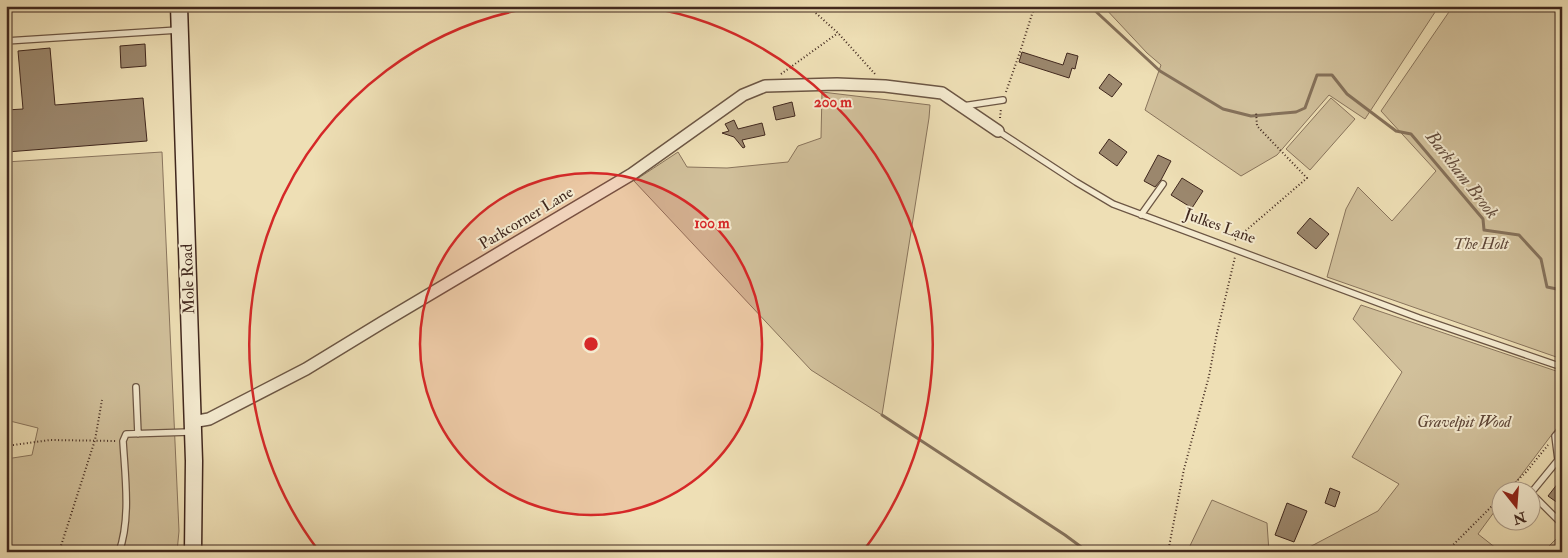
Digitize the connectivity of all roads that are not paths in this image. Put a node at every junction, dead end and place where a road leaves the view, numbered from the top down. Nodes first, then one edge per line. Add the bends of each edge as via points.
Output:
1 (179, 6) edge
2 (180, 30) junction
3 (6, 41) edge
4 (885, 86) joint
5 (1003, 100) road end
6 (962, 106) junction
7 (998, 131) joint
8 (1163, 184) dead end
9 (1141, 214) junction
10 (1562, 367) edge
11 (136, 387) dead end
12 (192, 427) junction
13 (1562, 428) edge
14 (138, 434) junction
15 (1562, 524) edge
16 (119, 552) edge
17 (193, 552) edge

1 - 2 main road, Mole Road
2 - 3 lane
2 - 12 main road, Mole Road
4 - 6 street, Julkes Lane via 942,93
4 - 12 street, Parkcorner Lane via 765,86 743,95 632,174 306,369
5 - 6 lane
6 - 7 street, Julkes Lane
7 - 9 lane, Julkes Lane via 1113,204
8 - 9 lane
9 - 10 lane, Julkes Lane via 1419,318
11 - 14 lane
12 - 14 lane
12 - 17 main road, Mole Road
13 - 15 lane via 1555,436 1558,460 1531,493
14 - 16 lane via 126,434 123,441 126,490 124,539

